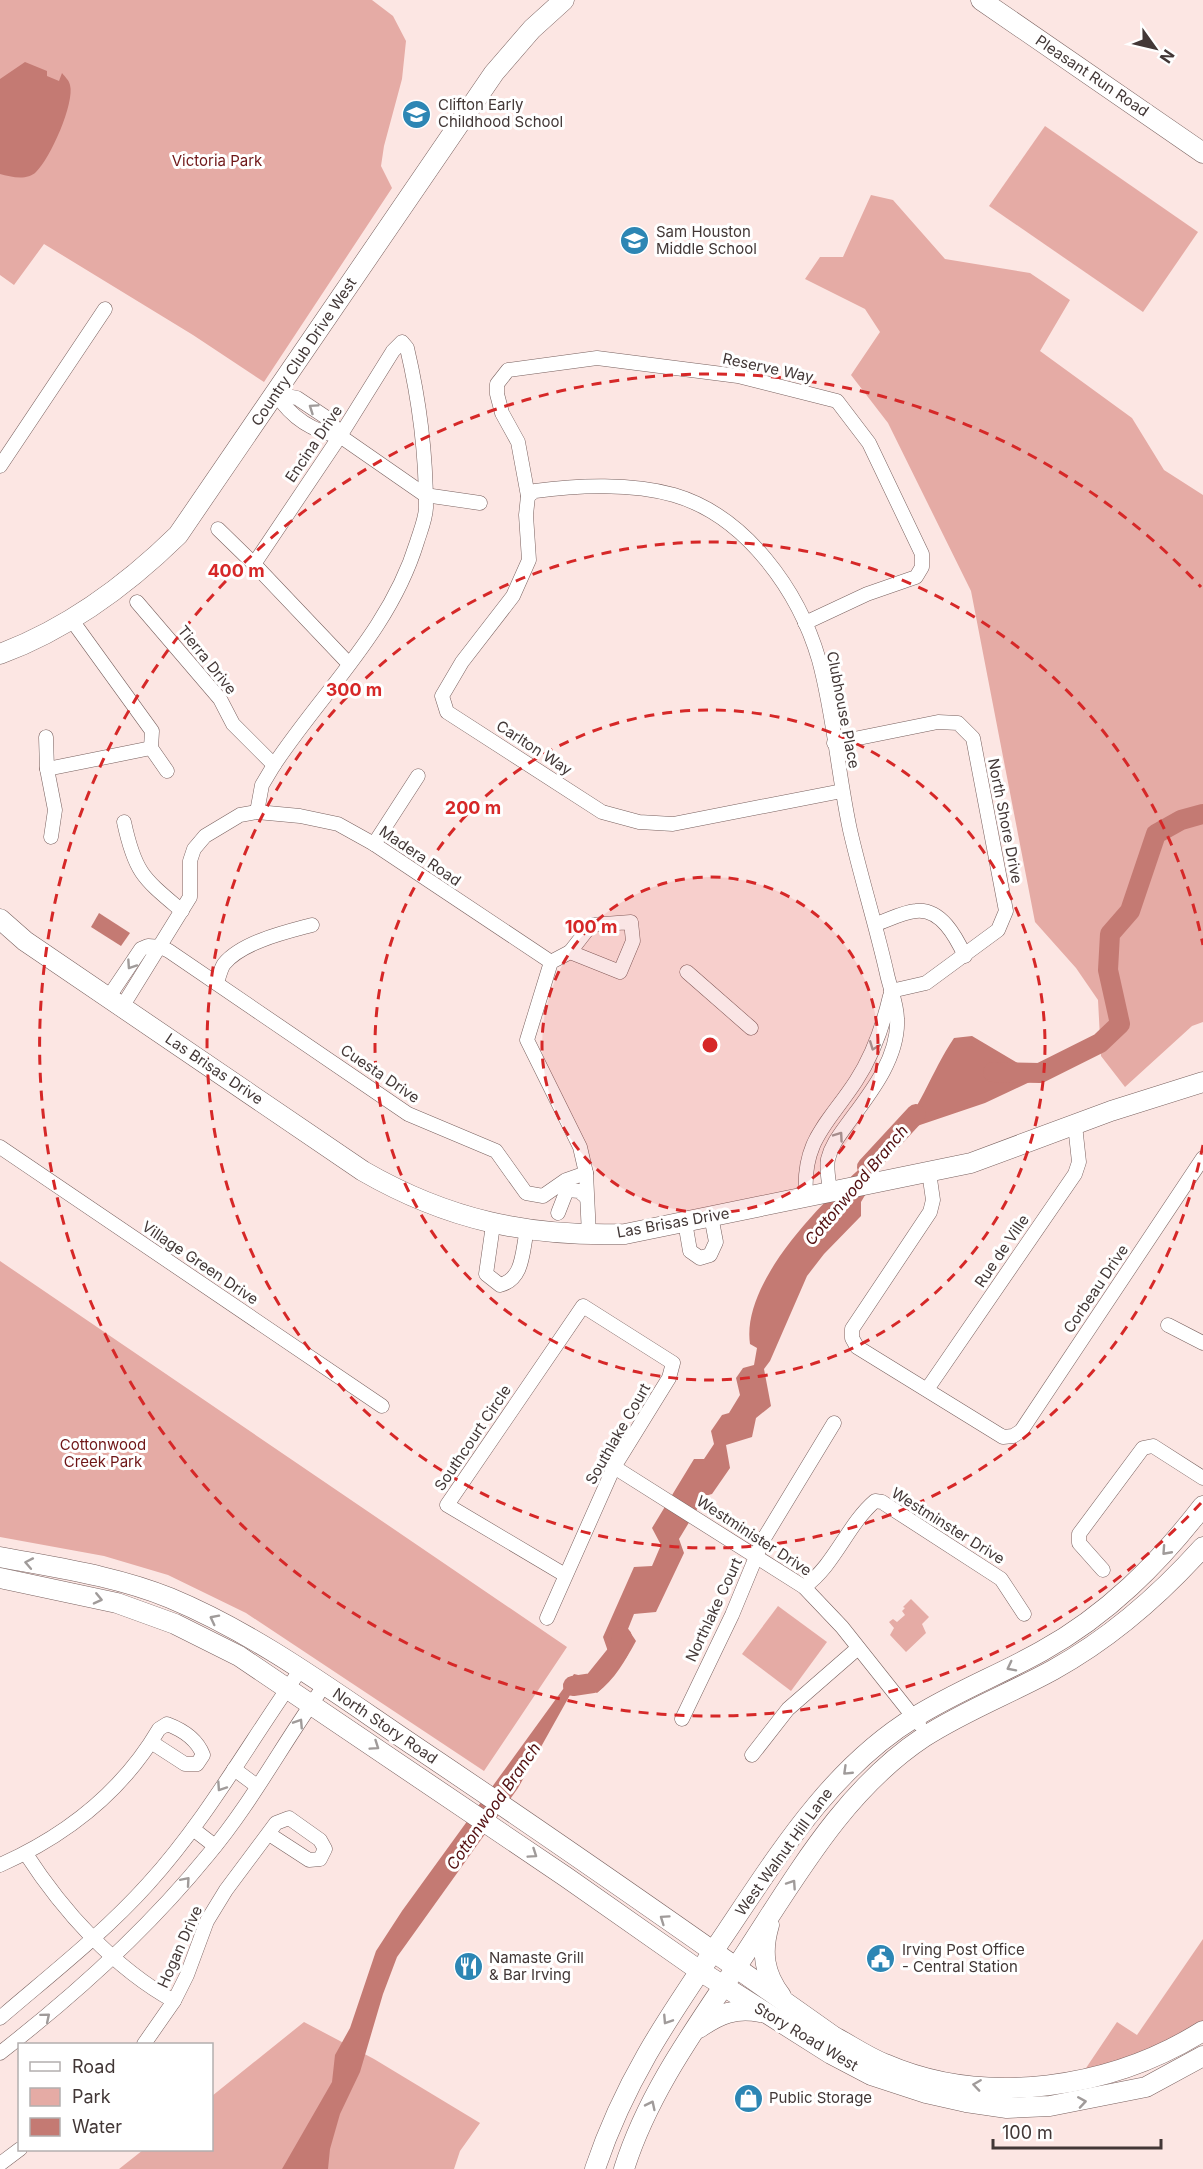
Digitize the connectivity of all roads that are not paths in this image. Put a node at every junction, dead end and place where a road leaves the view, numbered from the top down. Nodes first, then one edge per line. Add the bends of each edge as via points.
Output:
1 (564, 0) edge
2 (981, 0) edge
3 (1203, 153) edge
4 (105, 309) dead end
5 (276, 394) junction
6 (340, 436) junction
7 (0, 466) edge
8 (425, 495) junction
9 (528, 496) junction
10 (480, 503) dead end
11 (218, 529) dead end
12 (254, 564) junction
13 (137, 602) dead end
14 (71, 619) junction
15 (805, 623) junction
16 (0, 654) edge
17 (349, 664) junction
18 (46, 737) dead end
19 (834, 744) junction
20 (151, 748) junction
21 (274, 765) junction
22 (47, 769) junction
23 (167, 771) dead end
24 (418, 776) dead end
25 (842, 791) junction
26 (257, 812) junction
27 (124, 822) dead end
28 (51, 837) dead end
29 (374, 844) junction
30 (182, 911) junction
31 (0, 919) edge
32 (876, 924) junction
33 (312, 925) dead end
34 (161, 947) junction
35 (570, 952) junction
36 (965, 956) junction
37 (550, 962) junction
38 (687, 972) dead end
39 (217, 982) junction
40 (891, 991) junction
41 (115, 1003) junction
42 (751, 1028) dead end
43 (1203, 1082) edge
44 (1075, 1125) junction
45 (0, 1147) edge
46 (1203, 1158) edge
47 (929, 1172) junction
48 (586, 1173) junction
49 (552, 1191) junction
50 (830, 1191) junction
51 (585, 1196) junction
52 (806, 1196) junction
53 (711, 1216) junction
54 (685, 1222) junction
55 (558, 1223) junction
56 (493, 1225) junction
57 (527, 1230) junction
58 (589, 1235) junction
59 (583, 1306) joint
60 (1168, 1325) dead end
61 (1203, 1343) edge
62 (928, 1389) junction
63 (382, 1406) dead end
64 (834, 1424) dead end
65 (614, 1467) junction
66 (1203, 1478) edge
67 (1203, 1506) edge
68 (1203, 1547) edge
69 (758, 1555) junction
70 (0, 1557) edge
71 (1103, 1570) dead end
72 (566, 1575) junction
73 (0, 1578) edge
74 (804, 1587) junction
75 (1117, 1600) junction
76 (1024, 1614) dead end
77 (547, 1618) dead end
78 (249, 1638) junction
79 (858, 1648) junction
80 (239, 1656) junction
81 (1059, 1666) junction
82 (301, 1669) junction
83 (324, 1686) junction
84 (288, 1687) junction
85 (312, 1703) junction
86 (914, 1717) junction
87 (682, 1719) dead end
88 (926, 1736) junction
89 (151, 1743) dead end
90 (752, 1755) dead end
91 (234, 1769) junction
92 (257, 1786) junction
93 (193, 1829) junction
94 (269, 1834) dead end
95 (215, 1846) junction
96 (26, 1854) junction
97 (0, 1865) edge
98 (606, 1879) junction
99 (594, 1896) junction
100 (135, 1898) junction
101 (772, 1913) junction
102 (155, 1915) junction
103 (94, 1938) junction
104 (712, 1952) junction
105 (114, 1957) junction
106 (736, 1967) junction
107 (700, 1971) junction
108 (723, 1986) junction
109 (174, 2001) junction
110 (786, 2003) junction
111 (765, 2012) junction
112 (0, 2018) edge
113 (1203, 2031) edge
114 (688, 2038) junction
115 (145, 2043) edge
116 (1178, 2046) junction
117 (0, 2053) edge
118 (1195, 2061) edge
119 (942, 2089) junction
120 (18, 2150) edge
121 (0, 2164) edge
122 (595, 2169) edge
123 (624, 2169) edge

1 - 5 main road, Country Club Drive West via 532,29 494,73
2 - 3 main road, Pleasant Run Road
4 - 7 street
5 - 6 street via 287,411 321,433
5 - 14 main road, Country Club Drive West via 178,535 120,586
6 - 8 street
6 - 8 street, Encina Drive via 402,342 415,382
6 - 12 street, Encina Drive
8 - 10 street
8 - 17 street via 427,509 399,591 383,620
9 - 15 street, Clubhouse Place via 535,491 591,486 673,495 688,501 723,519 760,552 783,580
9 - 15 street, Reserve Way via 518,442 502,413 497,394 497,384 508,370 597,358 738,376 837,400 869,443 922,554 922,567 916,577 867,594
9 - 25 street, Carlton Way via 527,570 513,596 451,678 442,696 447,712 602,812 639,822 673,824
11 - 12 street
12 - 17 street
13 - 21 street, Tierra Drive via 220,699 232,724
14 - 16 main road, Country Club Drive West
14 - 20 street via 152,732
15 - 19 street, Clubhouse Place via 819,660
17 - 21 street
18 - 22 street
19 - 25 street, Clubhouse Place
19 - 36 street, North Shore Drive via 938,722 958,723 972,738 1006,911 998,930
20 - 22 street
20 - 23 street
21 - 26 street via 262,785
22 - 28 street via 55,810
24 - 29 street
25 - 32 street, Clubhouse Place via 863,889
26 - 29 street, Madera Road via 338,824
26 - 30 street via 240,815 204,836 194,849 190,897
27 - 30 street via 139,871
29 - 37 street, Madera Road
30 - 34 street
31 - 41 main road, Las Brisas Drive via 25,941
32 - 36 street via 916,910 933,914 947,926
32 - 40 street, Clubhouse Place
33 - 39 street via 260,941 243,951 224,964
34 - 39 street, Cuesta Drive
34 - 41 street via 141,949
35 - 35 street via 620,972 633,941 631,922 591,925
35 - 37 street
36 - 40 street, North Shore Drive via 926,983
37 - 48 street via 527,1040 580,1147
38 - 42 street
39 - 49 street, Cuesta Drive via 408,1114 496,1151 526,1193 543,1196
50 -> 40 street, Clubhouse Place via 828,1161 834,1143 873,1089 892,1052 897,1020
40 -> 52 street, Clubhouse Place via 869,1059 815,1141 805,1172
41 - 56 main road, Las Brisas Drive via 384,1183 448,1211
43 - 44 main road, Las Brisas Drive
44 - 47 main road, Las Brisas Drive via 971,1163
44 - 62 street, Rue de Ville via 1079,1162 1075,1174
45 - 63 street, Village Green Drive
46 - 62 street, Corbeau Drive via 1021,1431 1003,1437
47 - 50 main road, Las Brisas Drive
47 - 62 street via 933,1200 930,1212 852,1329 857,1347
48 - 49 street via 566,1180
48 - 51 street
49 - 55 street
50 - 52 main road, Las Brisas Drive
51 - 55 street via 567,1190
51 - 58 street
52 - 53 main road, Las Brisas Drive
53 - 54 main road, Las Brisas Drive
53 - 54 street via 716,1242 710,1255 700,1258 690,1251
54 - 58 main road, Las Brisas Drive via 625,1234
55 - 57 main road, Las Brisas Drive
55 - 58 main road, Las Brisas Drive
56 - 57 main road, Las Brisas Drive
56 - 57 street via 486,1275 500,1286 511,1283 518,1273
59 - 65 street, Southlake Court via 673,1363 669,1378
59 - 72 street, Southcourt Circle via 447,1505
60 - 61 street
64 - 69 street, Northlake Court via 763,1540
65 - 69 street, Westminister Drive
65 - 72 street, Southlake Court
66 - 71 street via 1153,1446 1143,1448 1079,1534 1079,1543
67 -> 75 main road, West Walnut Hill Lane via 1166,1552
68 - 81 main road, West Walnut Hill Lane via 1126,1622
69 - 74 street, Westminister Drive
69 - 87 street, Northlake Court
78 -> 70 main road, North Story Road via 191,1608 124,1582
72 - 77 street, Southlake Court
73 -> 80 main road, North Story Road via 117,1603 175,1624
74 - 76 street, Westminster Drive via 875,1501 1001,1579
74 - 79 street, Westminister Drive
75 - 81 main road via 1110,1620 1065,1651
75 -> 86 main road, West Walnut Hill Lane via 1044,1650
78 - 80 main road
78 - 82 main road, North Story Road
79 - 86 street, Westminister Drive
79 - 90 street via 788,1709
80 - 84 main road, North Story Road
81 - 88 main road, West Walnut Hill Lane
82 - 83 main road, North Story Road
82 - 84 street
83 - 85 street
83 - 98 main road, North Story Road via 515,1813
84 - 85 main road, North Story Road
84 - 91 street
92 -> 85 street
85 -> 99 main road, North Story Road
86 - 88 street, Westminister Drive
86 -> 104 main road, West Walnut Hill Lane via 863,1755 832,1786
101 -> 88 main road, West Walnut Hill Lane via 842,1810 889,1762
89 - 96 street via 112,1791 83,1817
91 - 92 street
91 -> 93 street
92 - 95 street
93 - 95 street
93 - 100 street
94 - 109 street, Hogan Drive via 207,1921 188,1975
102 -> 95 street
96 - 97 street
96 - 103 street via 45,1883
98 - 99 main road
104 -> 98 main road, North Story Road
99 - 107 main road, North Story Road
100 - 102 street
100 - 103 street
101 - 106 main road, West Walnut Hill Lane
101 - 110 main road via 765,1965
102 - 105 street
103 - 105 street
103 - 112 street
104 - 106 main road, North Story Road
104 - 107 main road, West Walnut Hill Lane
105 - 109 street via 134,1977
117 -> 105 street
106 - 108 main road, West Walnut Hill Lane
106 - 110 main road, Story Road West
107 - 108 main road, North Story Road
107 -> 122 main road, West Walnut Hill Lane via 622,2096
108 - 111 main road, Story Road West
108 - 114 main road, West Walnut Hill Lane
109 - 115 street, Hogan Drive
110 - 119 main road, Story Road West via 833,2036
111 - 114 main road via 736,2009 717,2016
111 - 119 main road, Story Road West via 871,2075
113 - 116 main road, Story Road West
123 -> 114 main road, West Walnut Hill Lane via 653,2100
116 - 118 main road
116 -> 119 main road, Story Road West via 1138,2065 1087,2081
119 -> 118 main road, Story Road West via 1007,2108 1050,2106 1146,2088
120 - 121 street

